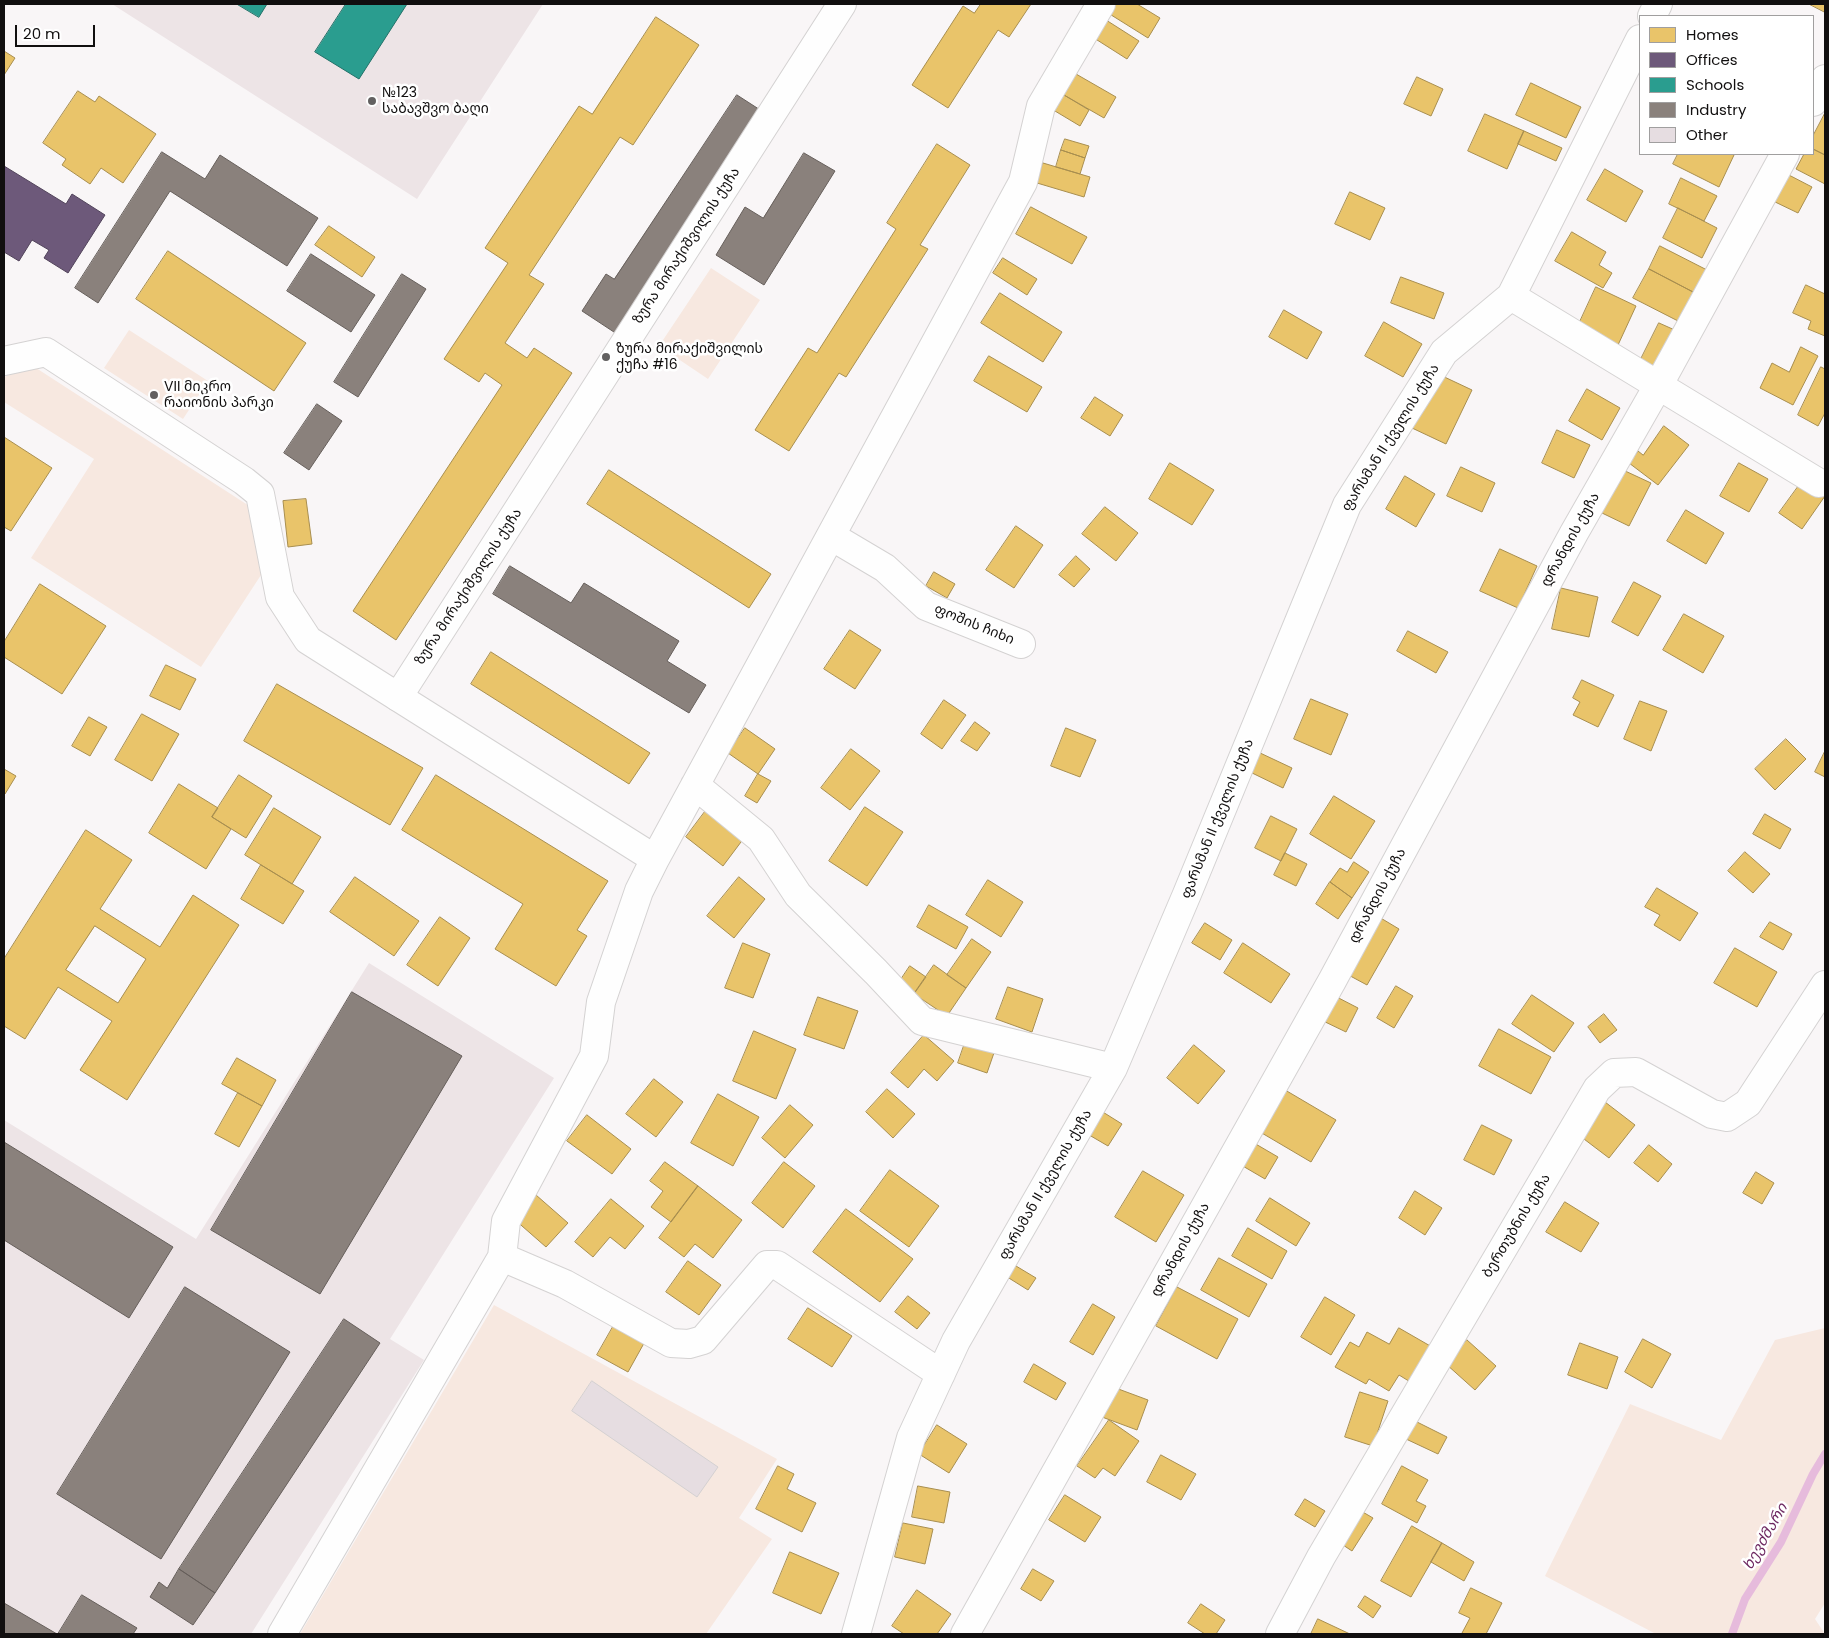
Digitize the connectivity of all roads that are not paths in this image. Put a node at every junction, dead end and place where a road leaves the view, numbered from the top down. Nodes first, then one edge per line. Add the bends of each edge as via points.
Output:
1 (842, 4) edge
2 (1101, 4) edge
3 (1639, 41) edge
4 (1825, 79) edge
5 (1814, 100) edge
6 (1783, 155) edge
7 (1511, 296) junction
8 (4, 361) edge
9 (1658, 386) junction
10 (1819, 483) dead end
11 (831, 536) junction
12 (1021, 644) dead end
13 (398, 697) junction
14 (695, 785) junction
15 (655, 859) junction
16 (1825, 985) edge
17 (1113, 1068) junction
18 (502, 1257) junction
19 (941, 1374) junction
20 (282, 1634) edge
21 (856, 1634) edge
22 (965, 1634) edge
23 (1280, 1634) edge

1 - 13 street, ზურა მირაქიშვილის ქუჩა
2 - 11 street via 1041,106 1024,182
3 - 7 street, ფარსმან II ქველის ქუჩა
4 - 5 street
6 - 9 street, დრანდის ქუჩა
7 - 9 street
7 - 17 street, ფარსმან II ქველის ქუჩა via 1444,352 1347,505
8 - 13 street via 46,352 260,494 280,597 301,632 308,640
9 - 10 street
9 - 22 street, დრანდის ქუჩა via 1574,532 1332,982
11 - 12 street, ფოშის ჩიხი via 885,568 926,606
11 - 14 street
13 - 15 street
14 - 15 street
14 - 17 street via 761,839 798,894 922,1021
15 - 18 street via 639,891 601,1002 594,1056 506,1221
16 - 23 street, ბერთუბნის ქუჩა via 1748,1103 1726,1117 1712,1114 1636,1072 1614,1073 1598,1089 1321,1557
17 - 19 street, ფარსმან II ქველის ქუჩა via 956,1341
18 - 19 street via 565,1284 671,1342 689,1344 703,1340 767,1265 777,1265
18 - 20 street
19 - 21 street, ფარსმან II ქველის ქუჩა via 911,1438

